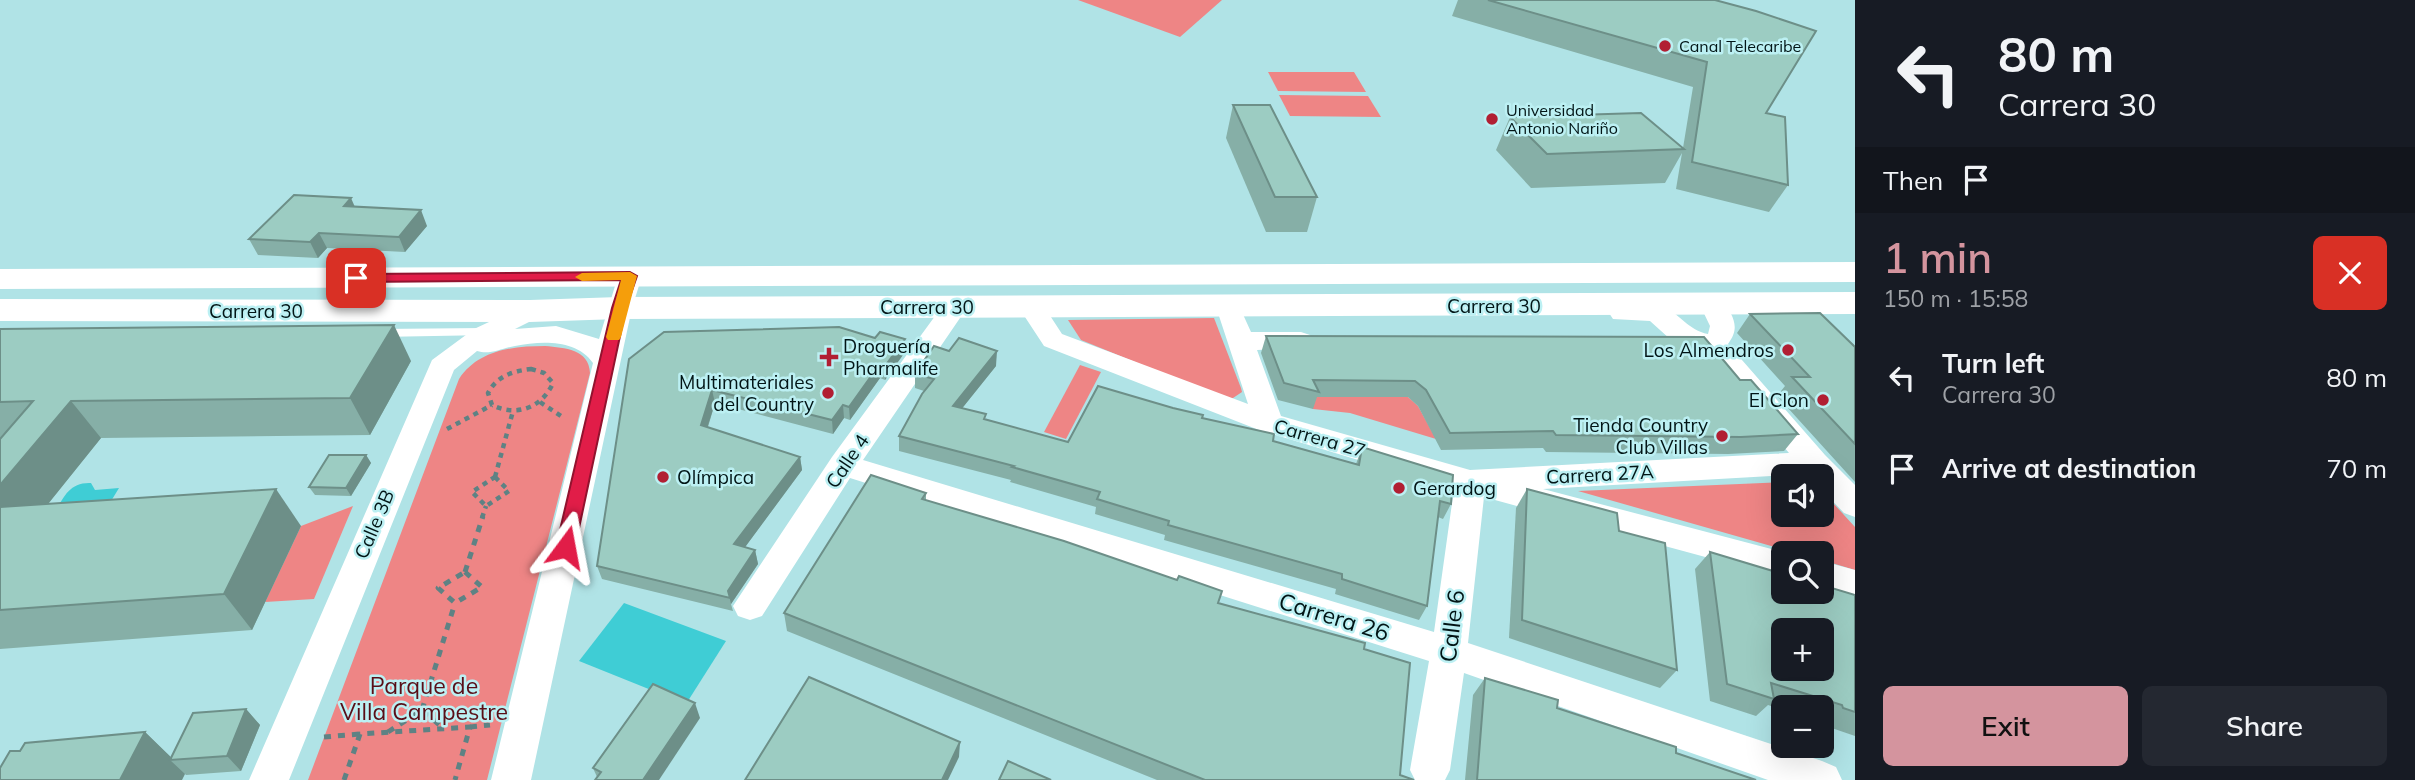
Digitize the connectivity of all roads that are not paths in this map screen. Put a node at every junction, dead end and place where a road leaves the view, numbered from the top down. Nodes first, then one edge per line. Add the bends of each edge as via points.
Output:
1 (1855, 272) edge
2 (547, 278) junction
3 (0, 279) edge
4 (624, 292) junction
5 (1855, 303) edge
6 (1713, 305) junction
7 (761, 307) junction
8 (0, 310) edge
9 (530, 312) junction
10 (1038, 317) dead end
11 (947, 318) dead end
12 (484, 332) junction
13 (359, 333) edge
14 (1324, 341) edge
15 (1658, 344) edge
16 (1713, 344) junction
17 (608, 365) junction
18 (443, 366) junction
19 (1269, 423) junction
20 (1814, 463) junction
21 (843, 465) junction
22 (1470, 481) junction
23 (1855, 505) edge
24 (1771, 562) edge
25 (1834, 578) edge
26 (1855, 584) edge
27 (750, 606) dead end
28 (1449, 652) junction
29 (1430, 770) dead end
30 (269, 780) edge
31 (511, 780) edge
32 (1822, 780) edge

1 - 4 main road, Carrera 30
2 - 3 main road, Carrera 30
2 - 4 main road, Carrera 30
2 - 9 main road
4 - 7 main road, Carrera 30
4 - 9 main road, Carrera 30
4 - 17 street
5 - 6 main road, Carrera 30
6 - 7 main road, Carrera 30
6 - 16 street via 1724,331
7 - 16 street via 1656,313 1679,333
8 - 9 main road, Carrera 30
9 - 12 street, Calle 3B
10 - 19 street, Carrera 27 via 1053,340
11 - 21 street, Calle 4
12 - 13 lane
12 - 18 street, Calle 3B
14 - 19 street via 1237,328
15 - 16 street
16 - 20 street
17 - 18 street via 597,349 585,343 537,334 501,340
17 - 31 street
18 - 30 street, Calle 3B
19 - 22 street, Carrera 27
20 - 22 street, Carrera 27A
20 - 23 street
21 - 27 street, Calle 4
21 - 28 street, Carrera 26
22 - 24 street, Carrera 27
22 - 28 street, Calle 6
25 - 26 street
28 - 29 street, Calle 6
28 - 32 street, Carrera 26

